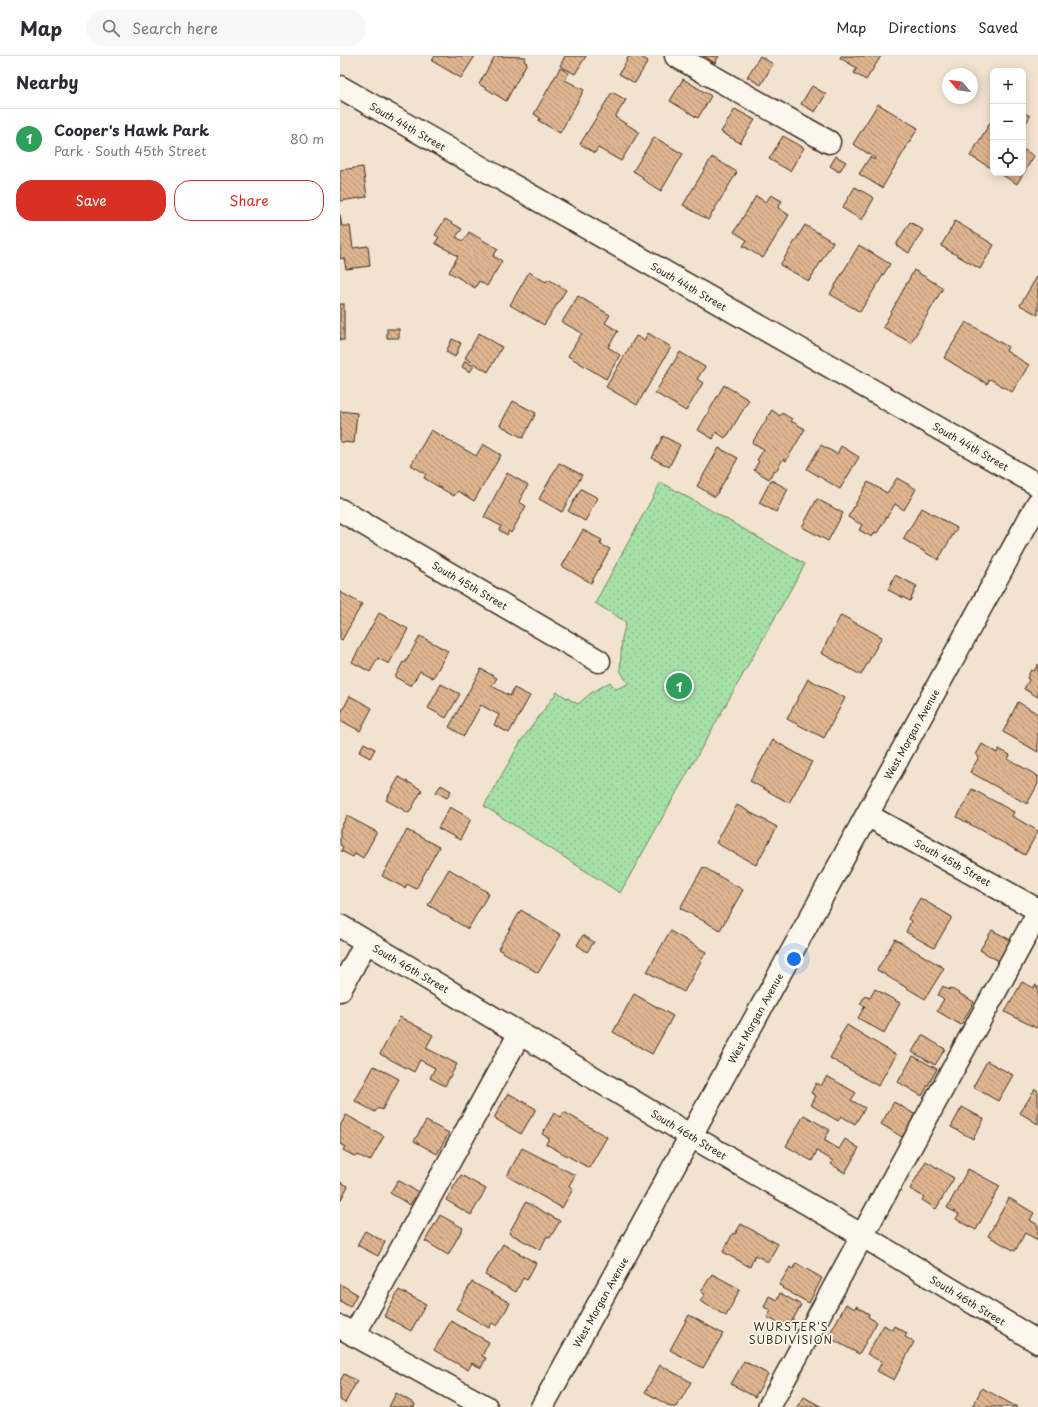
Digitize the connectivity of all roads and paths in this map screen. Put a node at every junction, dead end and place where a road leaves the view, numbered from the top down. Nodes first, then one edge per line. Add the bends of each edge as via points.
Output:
1 (676, 56) edge
2 (340, 87) edge
3 (829, 142) dead end
4 (1038, 485) edge
5 (1038, 503) edge
6 (340, 510) edge
7 (599, 661) dead end
8 (867, 815) junction
9 (1038, 912) edge
10 (340, 926) edge
11 (366, 942) junction
12 (340, 990) edge
13 (520, 1033) junction
14 (691, 1136) junction
15 (863, 1236) junction
16 (347, 1331) edge
17 (1038, 1342) edge
18 (486, 1407) edge
19 (542, 1407) edge
20 (769, 1407) edge

1 - 3 street
2 - 4 street, South 44th Street
5 - 8 street, West Morgan Avenue
6 - 7 street, South 45th Street
8 - 9 street, South 45th Street
8 - 14 street, West Morgan Avenue
9 - 15 street
10 - 11 street, South 46th Street
11 - 12 street
11 - 13 street, South 46th Street
13 - 14 street, South 46th Street
13 - 16 street
14 - 15 street, South 46th Street
14 - 19 street, West Morgan Avenue
15 - 17 street, South 46th Street
15 - 20 street
16 - 18 street

